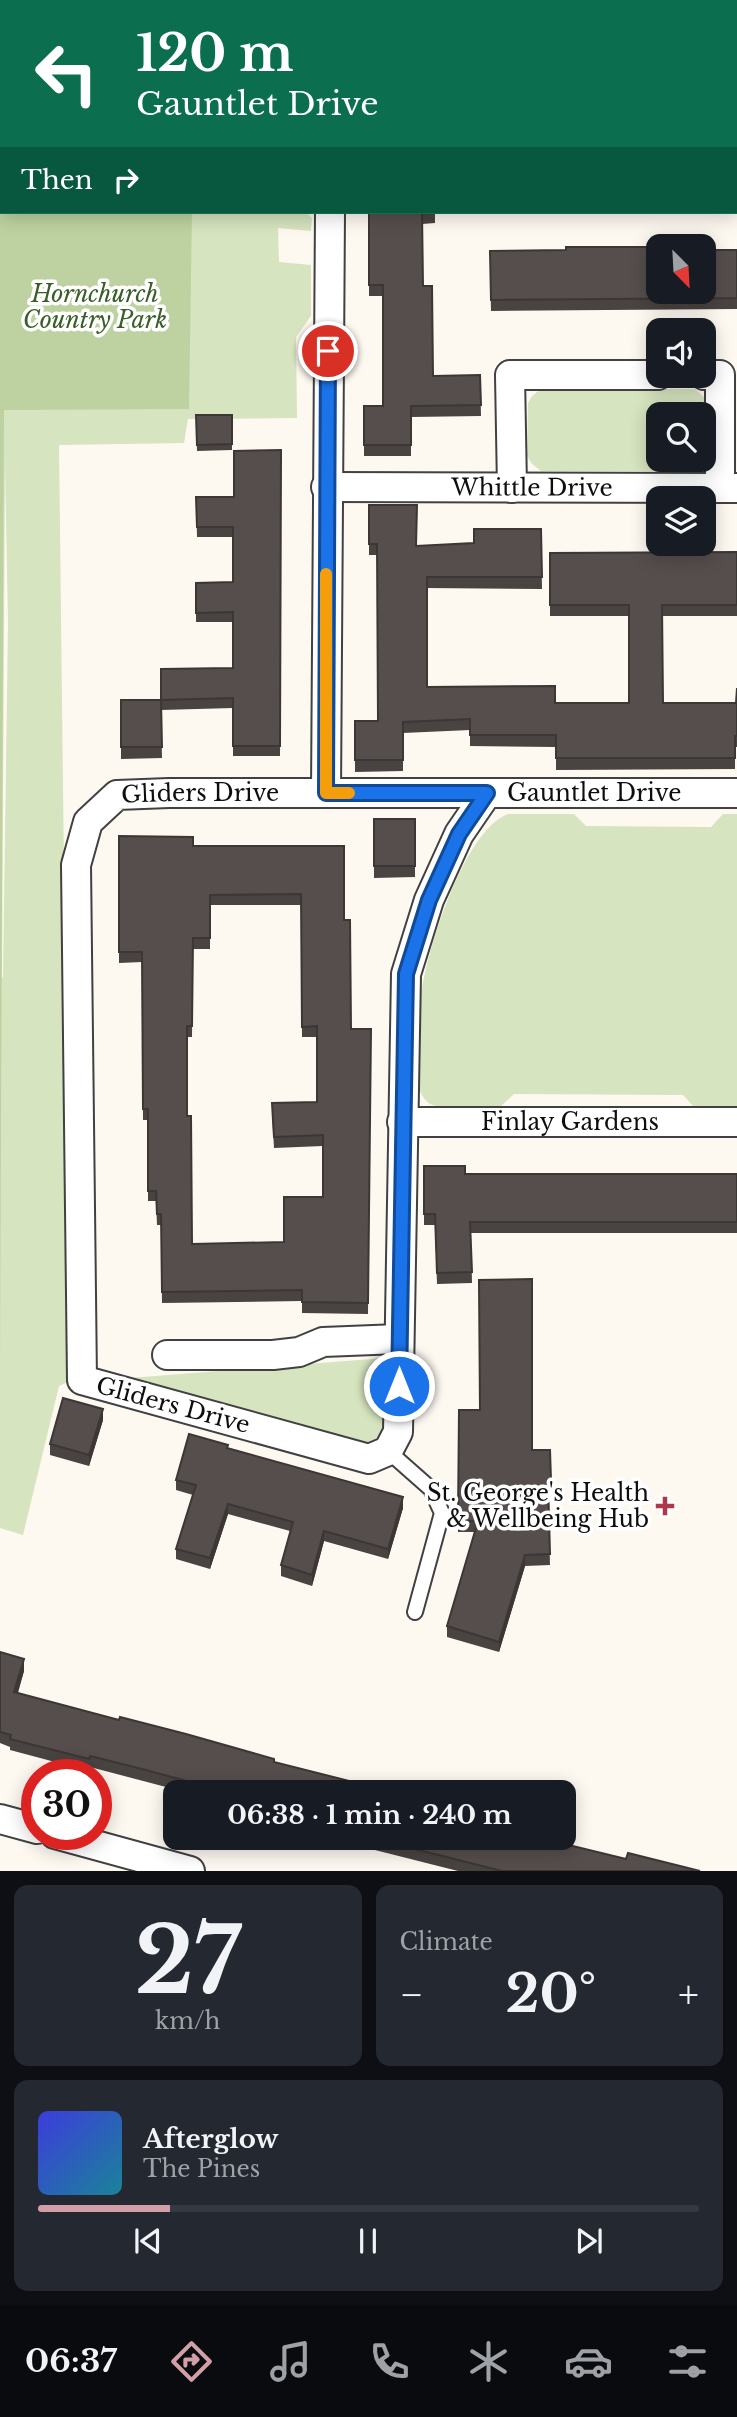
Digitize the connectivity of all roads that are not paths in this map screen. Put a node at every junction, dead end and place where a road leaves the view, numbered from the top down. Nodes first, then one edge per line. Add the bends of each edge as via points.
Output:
1 (330, 214) edge
2 (646, 375) edge
3 (716, 375) edge
4 (326, 487) junction
5 (512, 488) junction
6 (728, 488) edge
7 (326, 793) junction
8 (487, 793) junction
9 (737, 793) edge
10 (402, 1122) junction
11 (737, 1122) edge
12 (399, 1339) junction
13 (167, 1355) dead end
14 (388, 1451) junction
15 (415, 1612) dead end
16 (0, 1819) edge
17 (21, 1825) edge
18 (112, 1850) edge
19 (190, 1871) edge

1 - 4 street
2 - 5 street via 510,374
3 - 6 street via 720,375
4 - 5 street, Whittle Drive
4 - 7 street
5 - 6 street, Whittle Drive
7 - 8 street, Gauntlet Drive
7 - 14 street, Gliders Drive via 117,795 88,822 76,865 82,1380 369,1459
8 - 9 street, Gauntlet Drive
8 - 10 street via 459,834 429,900 406,974
10 - 11 street, Finlay Gardens
10 - 12 street
12 - 13 street via 323,1342 299,1352 273,1354
12 - 14 street via 398,1432
14 - 15 lane via 431,1489 442,1513
16 - 17 street
18 - 19 street

